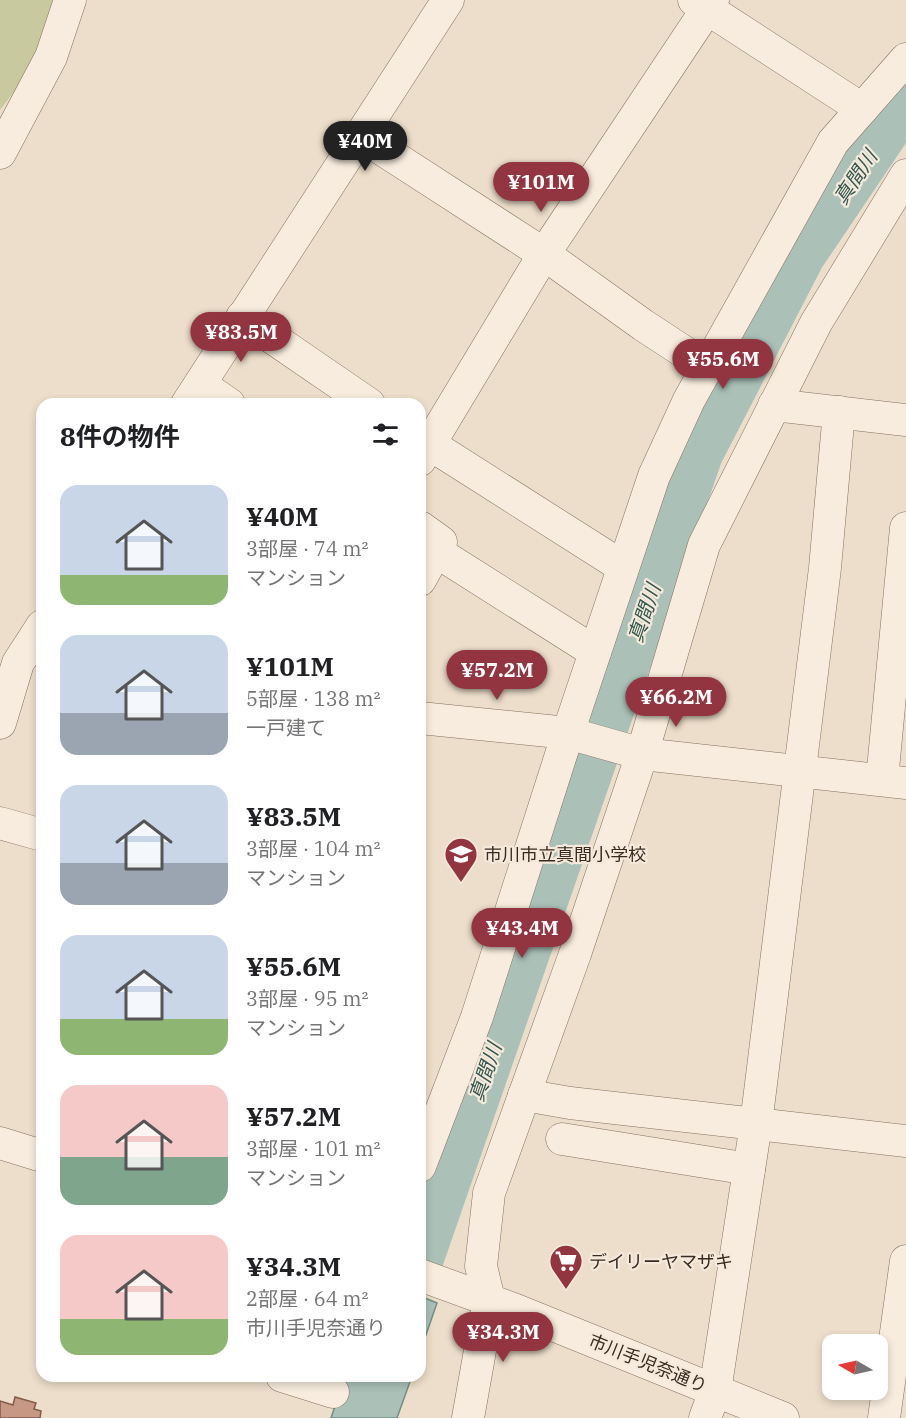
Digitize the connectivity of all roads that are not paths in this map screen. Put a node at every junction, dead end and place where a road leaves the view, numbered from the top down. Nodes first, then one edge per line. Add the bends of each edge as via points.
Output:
1 (70, 0) edge
2 (448, 0) edge
3 (705, 3) edge
4 (906, 59) edge
5 (862, 109) junction
6 (360, 135) junction
7 (0, 153) edge
8 (906, 176) edge
9 (544, 254) junction
10 (242, 317) junction
11 (707, 367) junction
12 (193, 394) edge
13 (208, 398) edge
14 (360, 398) edge
15 (774, 405) junction
16 (839, 412) junction
17 (906, 420) edge
18 (426, 443) edge
19 (426, 450) edge
20 (906, 528) edge
21 (429, 539) edge
22 (623, 567) junction
23 (36, 636) edge
24 (595, 652) junction
25 (20, 662) edge
26 (426, 719) edge
27 (0, 723) edge
28 (568, 733) junction
29 (642, 754) junction
30 (801, 771) junction
31 (894, 782) edge
32 (0, 823) edge
33 (36, 833) edge
34 (524, 1095) junction
35 (756, 1124) junction
36 (562, 1139) dead end
37 (906, 1141) edge
38 (0, 1143) edge
39 (426, 1150) edge
40 (36, 1154) edge
41 (749, 1169) junction
42 (906, 1261) edge
43 (433, 1280) edge
44 (489, 1300) junction
45 (298, 1382) edge
46 (332, 1395) edge
47 (710, 1404) edge
48 (468, 1418) edge
49 (783, 1418) edge
50 (884, 1418) edge

1 - 7 street via 51,57
2 - 6 street
3 - 5 street
3 - 9 street
4 - 5 street
5 - 11 street via 833,142
6 - 9 street
6 - 10 street
8 - 15 street via 816,323
9 - 11 street
9 - 18 street
10 - 12 street
10 - 14 street
11 - 22 street via 654,476
12 - 13 street
15 - 16 street
15 - 29 street via 704,545
16 - 17 street
16 - 30 street
19 - 22 street
20 - 31 street
21 - 24 street
22 - 24 street
23 - 25 street
24 - 28 street
25 - 27 street
26 - 28 street
28 - 29 street
28 - 39 street via 477,1017
29 - 30 street
29 - 34 street
30 - 31 street
30 - 35 street
32 - 33 street
34 - 35 street
34 - 44 street via 489,1193 480,1266
35 - 37 street
35 - 41 street
36 - 41 street
38 - 40 street
41 - 47 street
42 - 50 street
43 - 44 street, 市川手児奈通り
44 - 47 street, 市川手児奈通り
44 - 48 street
45 - 46 street
47 - 49 street, 市川手児奈通り

